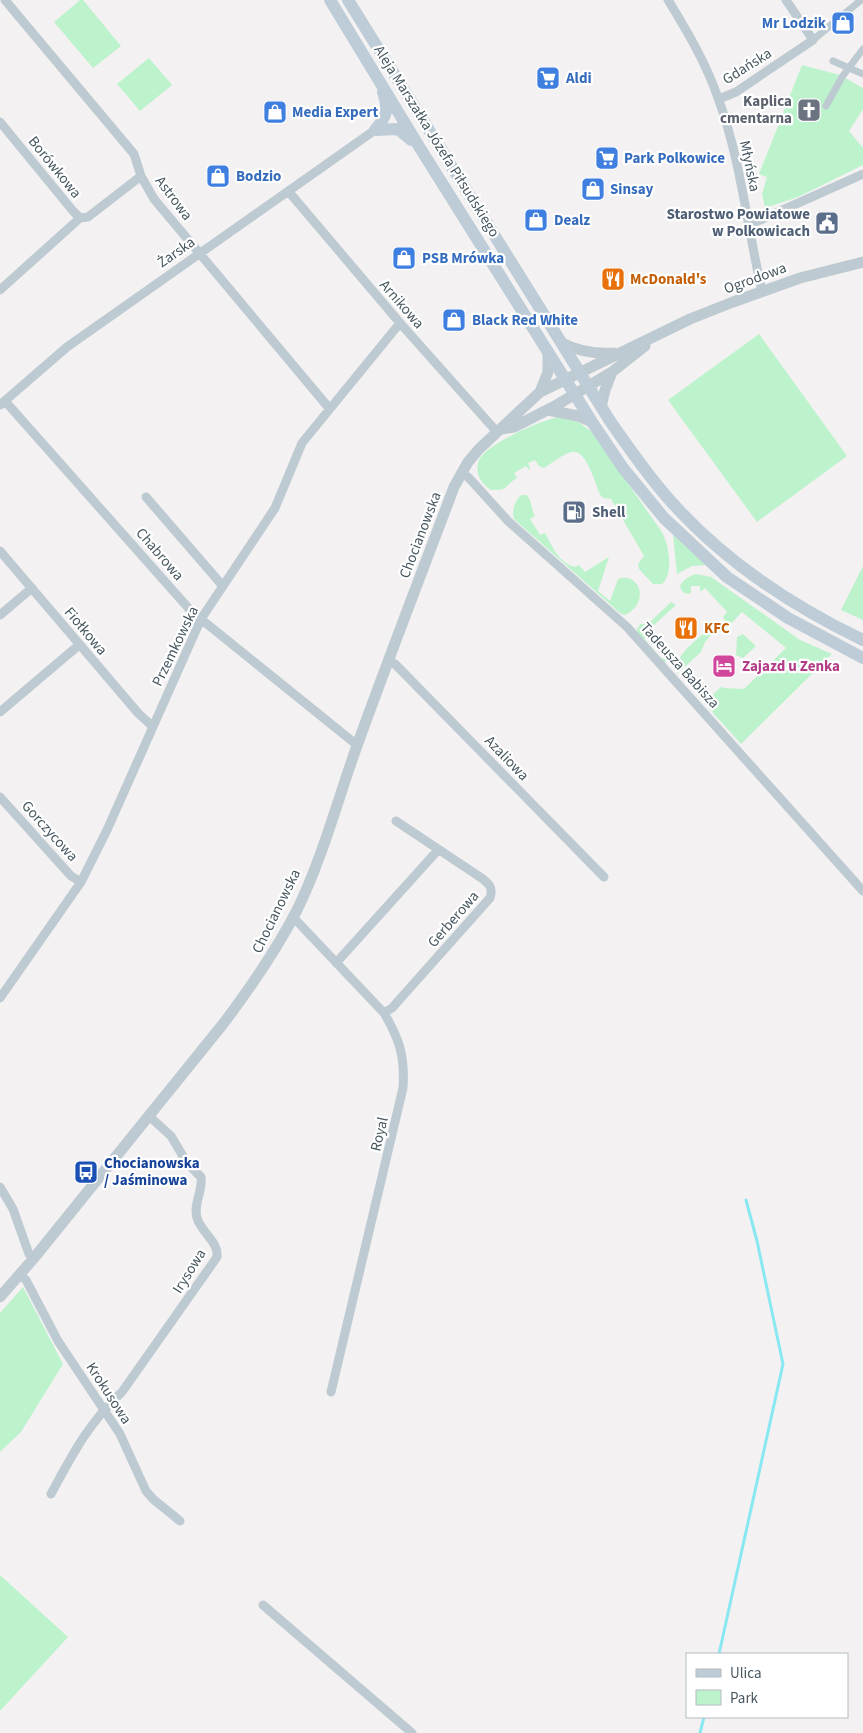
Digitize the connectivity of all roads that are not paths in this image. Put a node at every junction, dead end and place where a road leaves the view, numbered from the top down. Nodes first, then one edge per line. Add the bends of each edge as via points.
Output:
1 (5, 0) edge
2 (330, 0) edge
3 (348, 0) edge
4 (668, 0) edge
5 (786, 0) edge
6 (861, 0) edge
7 (813, 40) junction
8 (863, 49) edge
9 (833, 61) dead end
10 (849, 67) junction
11 (863, 74) edge
12 (379, 78) junction
13 (719, 99) junction
14 (826, 106) dead end
15 (0, 122) edge
16 (375, 130) junction
17 (420, 148) junction
18 (863, 174) edge
19 (141, 176) junction
20 (289, 192) junction
21 (80, 218) junction
22 (748, 223) junction
23 (199, 253) junction
24 (863, 262) edge
25 (0, 290) edge
26 (762, 291) junction
27 (400, 323) junction
28 (660, 334) junction
29 (562, 343) junction
30 (548, 352) junction
31 (618, 353) junction
32 (579, 372) junction
33 (612, 372) junction
34 (564, 379) junction
35 (588, 386) junction
36 (540, 392) junction
37 (575, 394) junction
38 (3, 403) edge
39 (601, 407) junction
40 (329, 408) junction
41 (548, 410) junction
42 (592, 422) junction
43 (499, 431) junction
44 (462, 472) junction
45 (146, 497) dead end
46 (0, 551) edge
47 (222, 585) junction
48 (32, 588) junction
49 (0, 615) edge
50 (201, 619) junction
51 (863, 640) edge
52 (79, 645) junction
53 (863, 658) edge
54 (388, 661) junction
55 (0, 712) edge
56 (152, 726) junction
57 (357, 745) junction
58 (0, 797) edge
59 (396, 821) dead end
60 (438, 850) junction
61 (604, 877) dead end
62 (81, 882) junction
63 (863, 891) edge
64 (293, 917) junction
65 (336, 963) junction
66 (0, 998) edge
67 (384, 1013) junction
68 (149, 1116) junction
69 (0, 1188) edge
70 (34, 1258) junction
71 (20, 1275) junction
72 (2, 1292) edge
73 (331, 1392) dead end
74 (104, 1409) junction
75 (51, 1494) dead end
76 (180, 1521) dead end
77 (263, 1605) dead end
78 (412, 1733) edge

1 - 19 street, Astrowa via 134,154
2 - 12 main road, Aleja Marszałka Józefa Piłsudskiego
3 - 29 main road, Aleja Marszałka Józefa Piłsudskiego
4 - 13 street, Młyńska via 700,56
5 - 7 street
6 - 7 street, Gdańska
7 - 13 street, Gdańska via 736,92
8 - 10 street
9 - 10 street
10 - 11 street
10 - 14 street
12 - 16 main road via 387,108 385,119
12 - 17 main road, Aleja Marszałka Józefa Piłsudskiego
13 - 22 street, Młyńska via 732,143
15 - 21 street, Borówkowa
16 - 17 main road via 398,129
16 - 20 street, Żarska
17 - 30 main road, Aleja Marszałka Józefa Piłsudskiego
18 - 22 street
19 - 21 street, Borówkowa via 88,217
19 - 23 street, Astrowa via 154,198
20 - 23 street, Żarska
20 - 27 street, Arnikowa
21 - 25 street
22 - 26 street, Młyńska
23 - 38 street, Żarska via 67,347
23 - 40 street, Astrowa
24 - 26 street, Ogrodowa
26 - 28 street, Ogrodowa
27 - 40 street, Przemkowska
27 - 43 street, Arnikowa
28 - 31 street, Ogrodowa
28 - 33 street, Ogrodowa
29 - 31 street via 593,354
29 - 32 main road, Aleja Marszałka Józefa Piłsudskiego
30 - 34 main road, Aleja Marszałka Józefa Piłsudskiego
30 - 36 street via 548,372
31 - 32 street, Ogrodowa
32 - 34 street
32 - 35 main road, Aleja Marszałka Józefa Piłsudskiego
33 - 35 street, Ogrodowa
33 - 39 street
34 - 36 street
34 - 37 main road, Aleja Marszałka Józefa Piłsudskiego
35 - 37 street, Ogrodowa
35 - 39 main road, Aleja Marszałka Józefa Piłsudskiego
36 - 43 street
37 - 41 street
37 - 42 main road, Aleja Marszałka Józefa Piłsudskiego
38 - 50 street, Chabrowa via 190,611
39 - 51 main road, Aleja Marszałka Józefa Piłsudskiego via 630,452 693,524 736,562 785,598
40 - 47 street, Przemkowska via 302,443 275,508
41 - 42 street
41 - 43 street
42 - 53 main road, Aleja Marszałka Józefa Piłsudskiego via 623,468 664,518 716,567 776,611
43 - 44 street via 479,449
44 - 54 street, Chocianowska
44 - 63 street, Tadeusza Babisza via 508,521 626,627
45 - 47 street
46 - 48 street, Fiołkowa
47 - 50 street, Przemkowska
48 - 49 street
48 - 52 street, Fiołkowa
50 - 56 street, Przemkowska
50 - 57 street, Chabrowa
52 - 55 street
52 - 56 street, Fiołkowa
54 - 57 street, Chocianowska
54 - 61 street, Azaliowa via 396,664
56 - 62 street, Przemkowska
57 - 64 street, Chocianowska
58 - 62 street, Gorczycowa via 71,876
59 - 60 street, Gerberowa
60 - 65 street
60 - 67 street, Gerberowa via 490,884 490,898
62 - 66 street, Przemkowska
64 - 65 street, Royal
64 - 68 street, Chocianowska via 248,991
65 - 67 street, Royal
67 - 73 street, Royal via 400,1046 404,1061 404,1088
68 - 70 street, Chocianowska
68 - 74 street, Irysowa via 171,1136 187,1163 201,1177 197,1218 218,1252 122,1392
69 - 70 street via 9,1200 29,1254
70 - 71 street, Chocianowska
71 - 72 street, Chocianowska
71 - 74 street, Krokusowa via 26,1280 58,1341
74 - 75 street via 91,1425
74 - 76 street, Krokusowa via 120,1434 146,1491
77 - 78 street

